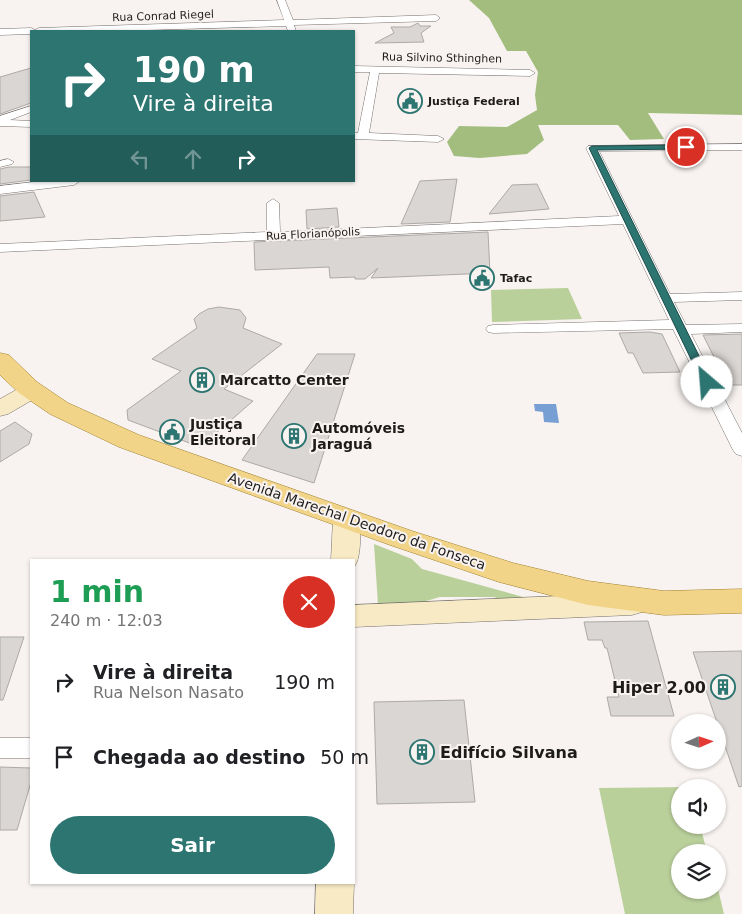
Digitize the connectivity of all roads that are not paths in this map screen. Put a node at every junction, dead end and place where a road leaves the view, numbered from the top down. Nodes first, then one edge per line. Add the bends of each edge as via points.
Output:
1 (281, 0) edge
2 (436, 18) dead end
3 (290, 27) edge
4 (102, 30) edge
5 (0, 32) edge
6 (30, 32) edge
7 (355, 69) edge
8 (375, 70) junction
9 (530, 73) dead end
10 (30, 109) edge
11 (0, 121) edge
12 (30, 124) edge
13 (358, 136) edge
14 (438, 139) dead end
15 (742, 147) edge
16 (66, 182) edge
17 (0, 190) edge
18 (273, 203) dead end
19 (626, 220) junction
20 (274, 236) junction
21 (0, 248) edge
22 (742, 296) edge
23 (665, 298) junction
24 (680, 327) junction
25 (742, 328) edge
26 (493, 330) dead end
27 (0, 360) edge
28 (31, 391) junction
29 (0, 409) edge
30 (742, 450) edge
31 (346, 518) junction
32 (345, 559) edge
33 (742, 601) edge
34 (664, 603) junction
35 (355, 616) edge
36 (0, 748) edge
37 (30, 748) edge
38 (335, 884) edge
39 (334, 914) edge

1 - 3 street
2 - 3 street, Rua Conrad Riegel
3 - 4 street, Rua Conrad Riegel
5 - 6 street
7 - 8 street, Rua Silvino Sthinghen
8 - 9 street, Rua Silvino Sthinghen
8 - 13 street
10 - 11 street
11 - 12 street
13 - 14 street
15 - 19 street via 592,148
16 - 17 street
18 - 20 street
19 - 20 street, Rua Florianópolis
19 - 23 street
20 - 21 street, Rua Florianópolis
22 - 23 street
23 - 24 street
24 - 25 street
24 - 26 street
24 - 30 street
27 - 28 main road, Avenida Marechal Deodoro da Fonseca
28 - 29 street
28 - 31 main road, Avenida Marechal Deodoro da Fonseca via 129,442
31 - 32 street
31 - 34 main road, Avenida Marechal Deodoro da Fonseca via 510,574 588,593
33 - 34 main road, Avenida Marechal Deodoro da Fonseca
34 - 35 street
36 - 37 street
38 - 39 street

